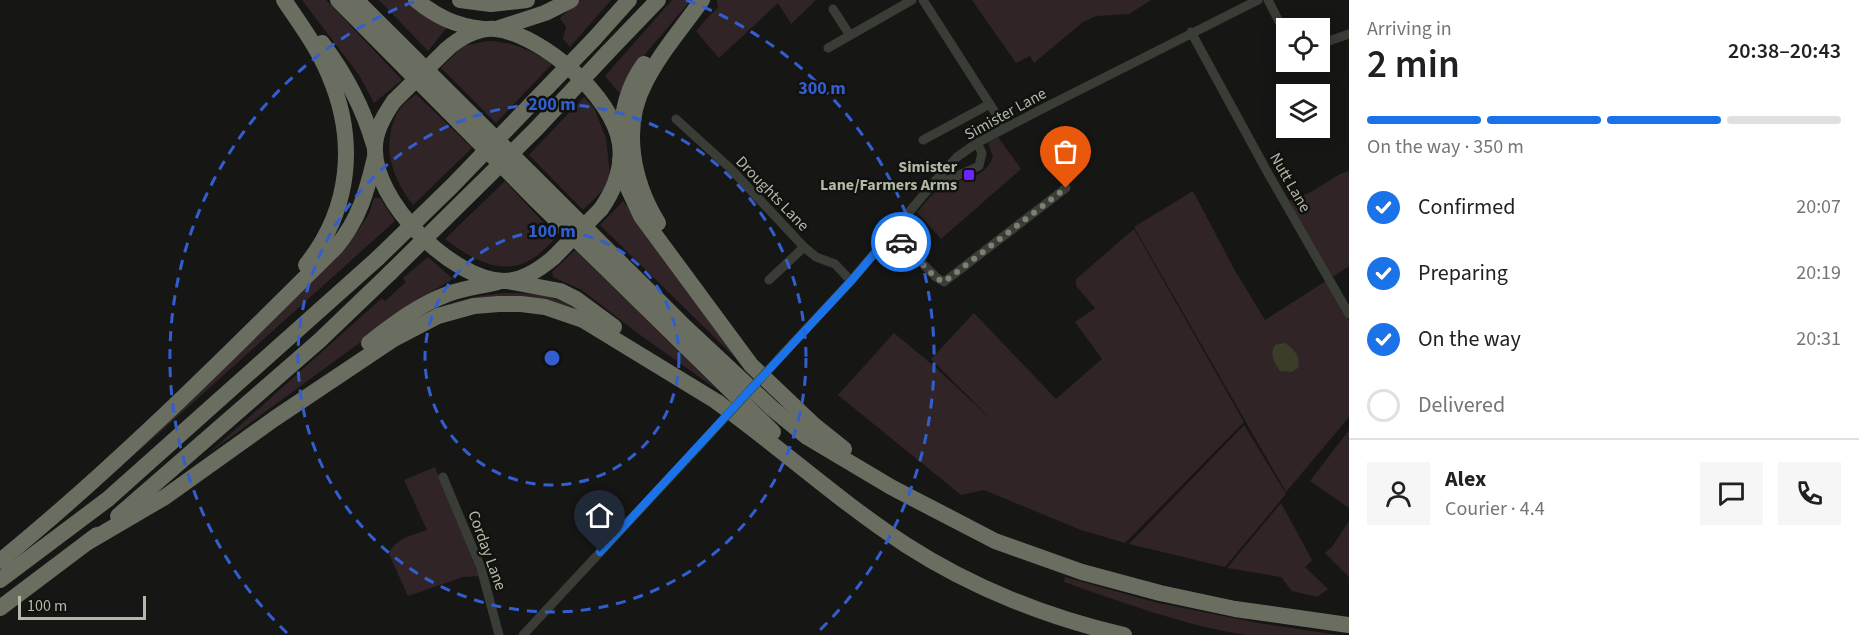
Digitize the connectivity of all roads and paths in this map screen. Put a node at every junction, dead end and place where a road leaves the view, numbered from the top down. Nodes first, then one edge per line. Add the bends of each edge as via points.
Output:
1 (286, 0) edge
2 (338, 0) edge
3 (356, 0) edge
4 (416, 0) edge
5 (460, 0) edge
6 (527, 0) edge
7 (571, 0) edge
8 (629, 0) edge
9 (658, 0) edge
10 (701, 0) edge
11 (912, 0) edge
12 (923, 0) edge
13 (1258, 0) edge
14 (1268, 0) edge
15 (833, 9) dead end
16 (1277, 18) edge
17 (491, 29) junction
18 (1191, 32) junction
19 (849, 34) junction
20 (1349, 34) edge
21 (1330, 41) edge
22 (828, 48) dead end
23 (990, 104) junction
24 (676, 120) dead end
25 (1005, 128) junction
26 (923, 140) dead end
27 (620, 142) junction
28 (977, 143) junction
29 (375, 151) junction
30 (620, 161) junction
31 (936, 180) junction
32 (1066, 188) dead end
33 (892, 233) junction
34 (804, 247) junction
35 (768, 280) dead end
36 (504, 281) junction
37 (851, 281) junction
38 (1349, 314) edge
39 (722, 326) junction
40 (193, 390) junction
41 (719, 403) junction
42 (274, 418) junction
43 (442, 477) dead end
44 (891, 487) junction
45 (839, 495) junction
46 (88, 542) junction
47 (0, 561) edge
48 (0, 580) edge
49 (0, 608) edge
50 (1349, 625) edge
51 (499, 635) edge
52 (523, 635) edge
53 (1124, 635) edge

1 - 29 highway via 335,61 356,95
1 - 40 highway via 318,52 338,98 346,130 344,188 337,212 316,253
2 - 45 highway via 577,241
3 - 44 highway via 689,331 773,409 807,437
4 - 17 highway via 441,18
5 - 6 highway via 491,4
7 - 17 highway via 544,13
8 - 48 highway, bridge via 378,258 108,500
9 - 46 highway, bridge via 528,137 319,341
10 - 27 highway via 637,74 625,103
10 - 39 highway via 644,84 634,114 632,147 642,193
11 - 19 street
12 - 23 street
13 - 18 street, Simister Lane
14 - 16 street
15 - 19 street
17 - 27 highway via 534,43 561,61 603,105
17 - 29 highway, bridge via 463,37 394,101
18 - 25 street, Simister Lane
18 - 38 street, Nutt Lane
19 - 22 street
20 - 21 street
23 - 25 street
23 - 26 street
24 - 34 street, Droughts Lane via 730,168
25 - 28 street, Simister Lane
27 - 30 highway
28 - 31 street, Simister Lane via 957,157
28 - 31 street via 982,153 979,166 941,183
29 - 36 highway via 383,183 394,203 441,255 475,274
29 - 40 highway via 362,207 346,234
30 - 36 highway, bridge via 611,194 553,258 532,273
30 - 39 highway via 641,216
31 - 33 street, Simister Lane
32 - 33 street via 944,282
33 - 37 street, Simister Lane
34 - 35 street
34 - 37 street, Droughts Lane via 835,264
36 - 41 highway via 560,291 576,299
36 - 42 highway via 428,302 399,320
37 - 52 street, Simister Lane, bridge
39 - 44 highway via 751,365 777,391
40 - 47 highway
41 - 42 highway via 583,320 545,307 499,304 456,310 421,324
41 - 45 highway
42 - 46 highway via 165,497
43 - 51 street, Corday Lane via 481,568
44 - 50 highway via 995,541 1082,572 1235,609
45 - 53 highway via 907,545 979,585 1027,605
46 - 49 highway

